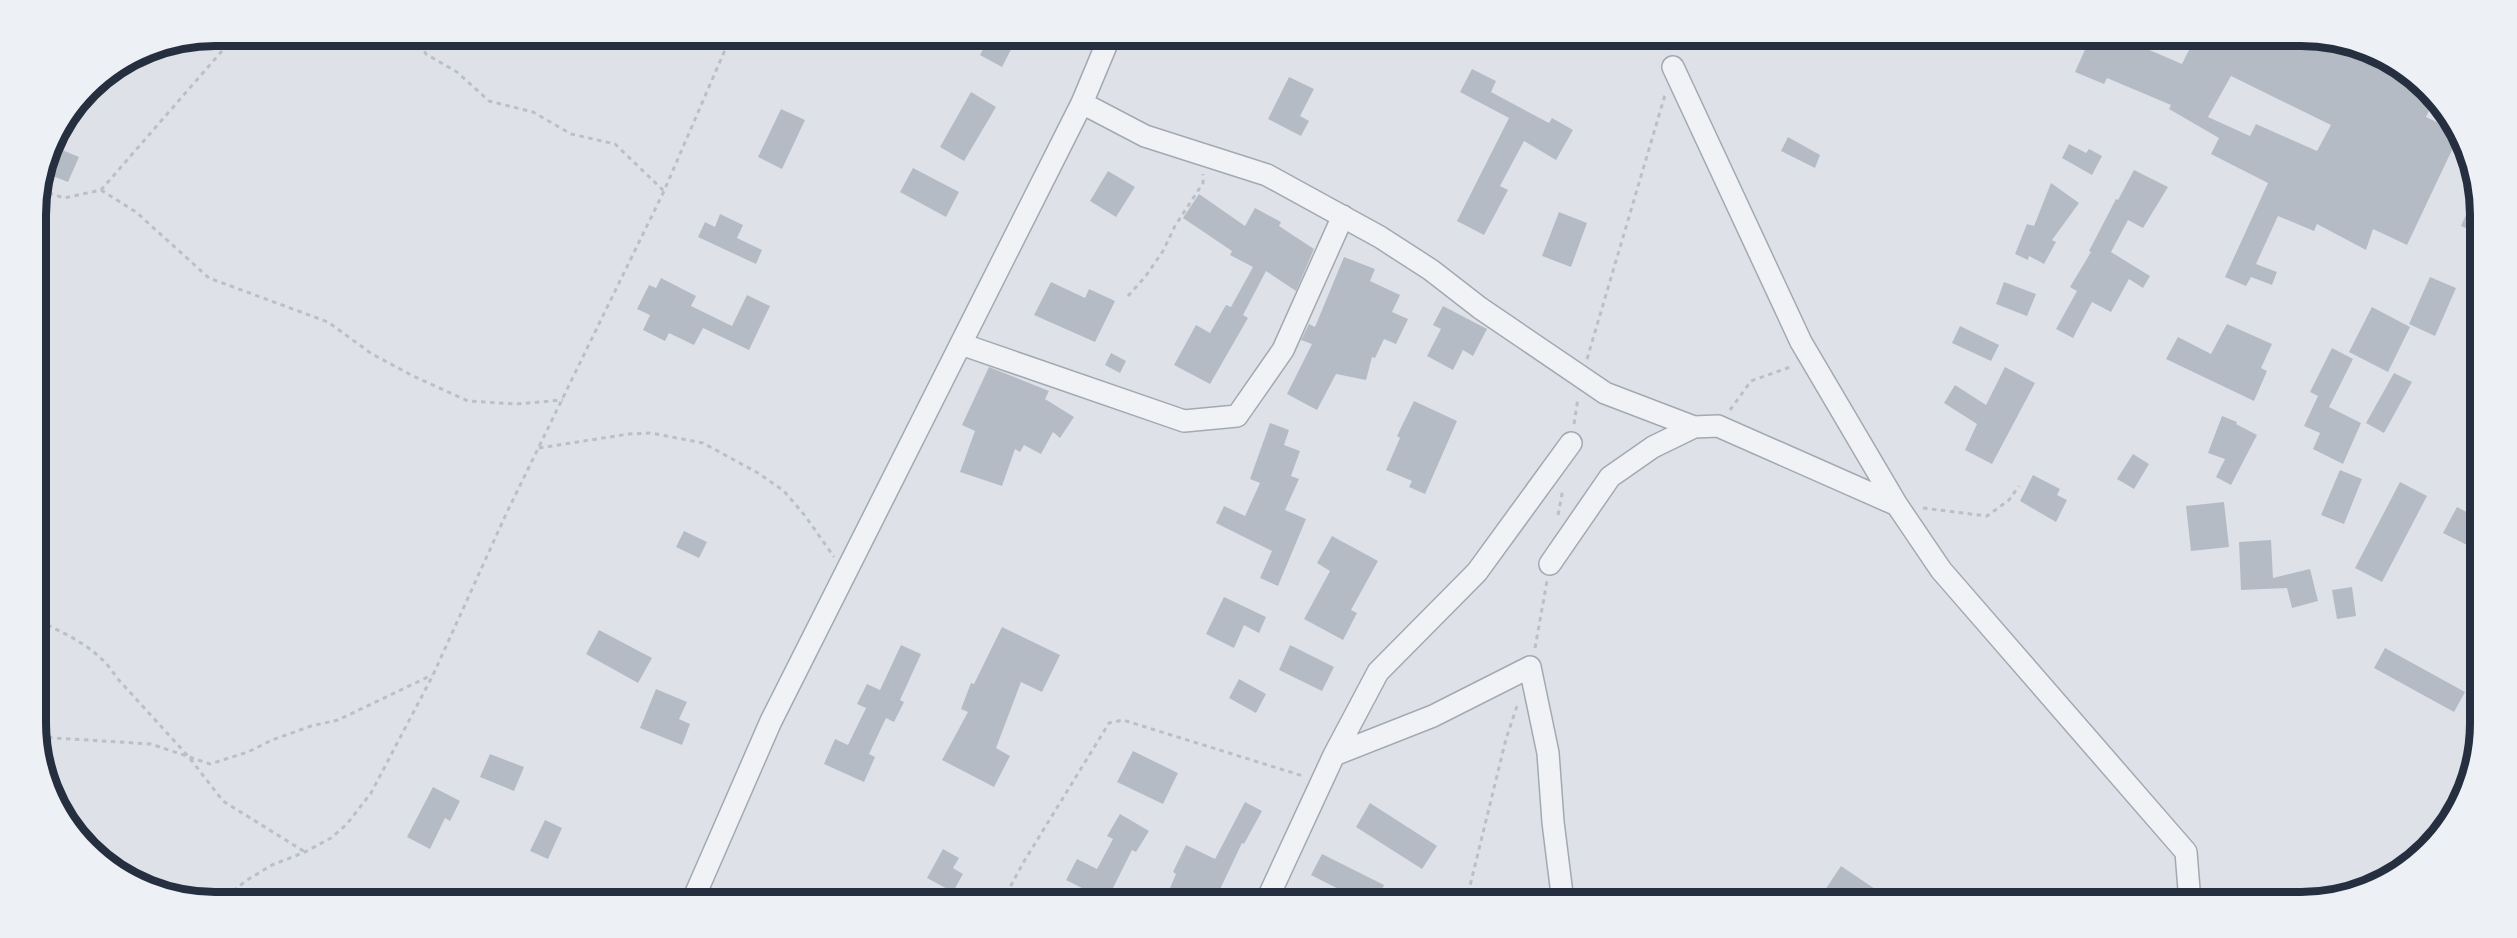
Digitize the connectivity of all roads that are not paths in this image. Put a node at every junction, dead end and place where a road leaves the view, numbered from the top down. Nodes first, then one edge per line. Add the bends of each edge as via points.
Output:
1 (1106, 46) edge
2 (1673, 67) dead end
3 (1082, 103) junction
4 (1343, 216) junction
5 (961, 344) junction
6 (1694, 426) junction
7 (1571, 443) dead end
8 (1897, 505) junction
9 (1550, 564) dead end
10 (1334, 755) junction
11 (1271, 891) edge
12 (1562, 891) edge
13 (2189, 891) edge
14 (696, 892) edge

1 - 3 street
2 - 8 street via 1802,342
3 - 4 street via 1145,136 1267,175
3 - 5 street
4 - 5 street via 1283,350 1237,416 1184,421
4 - 6 street via 1431,270 1605,393
5 - 14 street via 771,721
6 - 8 street via 1718,426
6 - 9 street via 1653,447 1610,477
7 - 10 street via 1477,572 1378,672
8 - 13 street via 1941,570 2186,852
10 - 11 street
10 - 12 street via 1433,716 1530,667 1548,753

